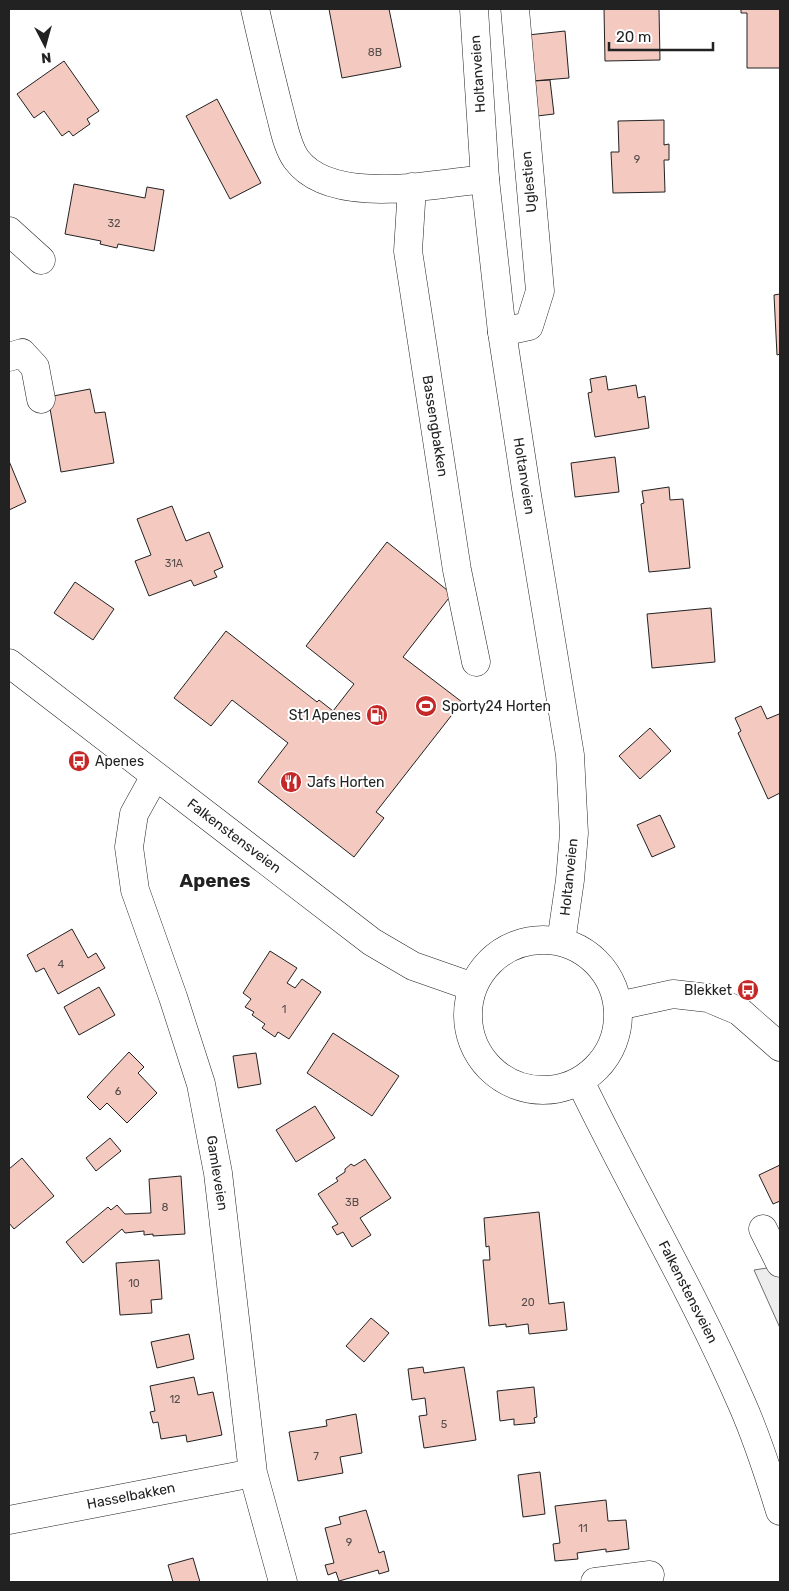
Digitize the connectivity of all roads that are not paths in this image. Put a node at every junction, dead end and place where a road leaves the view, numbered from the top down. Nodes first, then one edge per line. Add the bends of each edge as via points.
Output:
1 (255, 9) edge
2 (474, 9) edge
3 (515, 9) edge
4 (485, 179) junction
5 (412, 188) junction
6 (9, 231) edge
7 (41, 260) dead end
8 (502, 332) junction
9 (9, 357) edge
10 (41, 399) dead end
11 (476, 662) dead end
12 (9, 663) edge
13 (155, 776) junction
14 (562, 942) junction
15 (473, 987) junction
16 (618, 1006) junction
17 (780, 1047) edge
18 (580, 1081) junction
19 (763, 1229) dead end
20 (780, 1263) edge
21 (253, 1473) junction
22 (780, 1511) edge
23 (9, 1520) edge
24 (650, 1576) dead end
25 (284, 1582) edge
26 (595, 1582) edge

1 - 5 main road via 287,139 295,158 310,174 342,186
2 - 4 main road, Holtanveien
3 - 8 main road, Uglestien via 540,291 529,326
4 - 5 main road
4 - 8 main road, Holtanveien
5 - 11 main road, Bassengbakken via 408,252 457,570
6 - 7 main road
8 - 14 main road, Holtanveien via 570,754 574,833
9 - 10 main road via 22,353 35,367
12 - 13 main road, Falkenstensveien
13 - 15 main road, Falkenstensveien via 372,942 413,966
13 - 21 main road, Gamleveien via 134,814 129,847 133,881 202,1084 218,1173
14 - 15 main road via 526,942 499,953 483,968
14 - 16 main road via 589,955 608,978
15 - 18 main road via 467,1009 469,1032 478,1054 493,1072 512,1084 535,1090 558,1089
16 - 17 main road via 673,994 708,998 739,1011
16 - 18 main road via 617,1028 610,1049 597,1067
18 - 22 main road, Falkenstensveien via 710,1334 742,1405
19 - 20 main road
21 - 23 main road, Hasselbakken
21 - 25 main road, Gamleveien
24 - 26 main road

